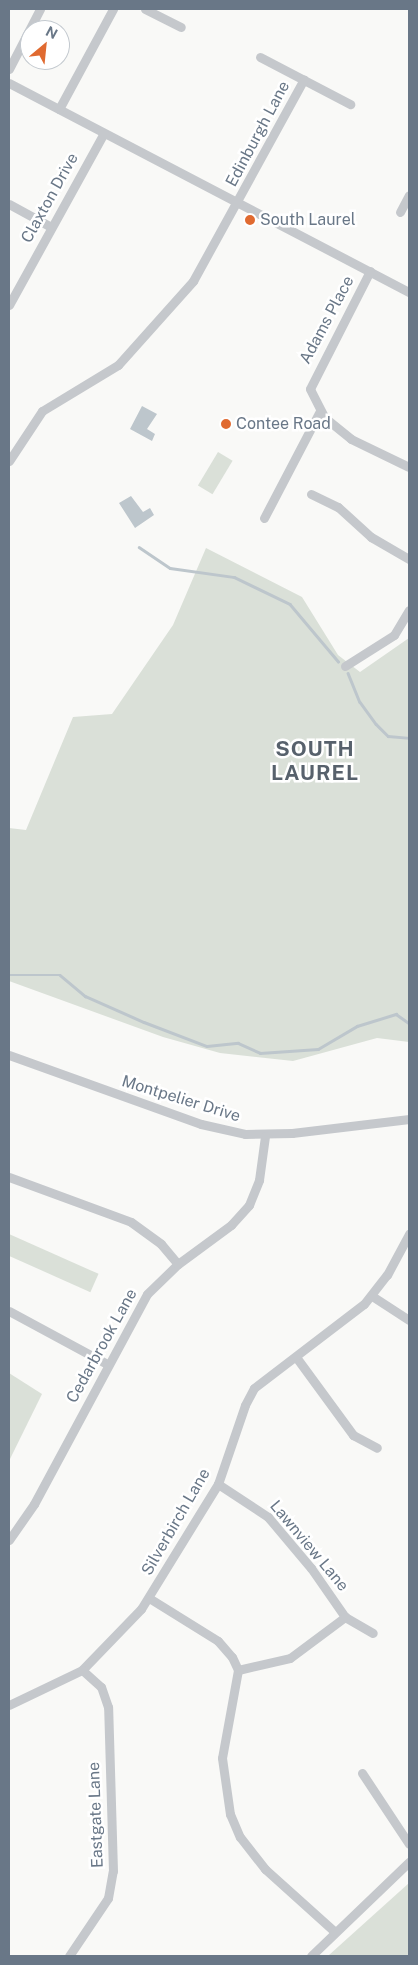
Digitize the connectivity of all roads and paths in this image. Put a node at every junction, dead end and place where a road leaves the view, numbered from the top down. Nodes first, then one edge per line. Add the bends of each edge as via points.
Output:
1 (40, 9) edge
2 (113, 9) edge
3 (145, 9) edge
4 (181, 27) dead end
5 (260, 58) dead end
6 (9, 69) edge
7 (304, 79) junction
8 (9, 83) edge
9 (350, 104) dead end
10 (59, 109) junction
11 (104, 133) junction
12 (409, 195) edge
13 (238, 202) junction
14 (9, 204) edge
15 (400, 212) dead end
16 (51, 227) junction
17 (370, 271) junction
18 (409, 292) edge
19 (9, 305) edge
20 (320, 411) junction
21 (9, 460) edge
22 (409, 467) edge
23 (311, 494) dead end
24 (264, 518) dead end
25 (409, 559) edge
26 (409, 610) edge
27 (345, 666) dead end
28 (9, 1055) edge
29 (409, 1119) edge
30 (265, 1136) junction
31 (9, 1177) edge
32 (409, 1234) edge
33 (178, 1264) junction
34 (372, 1296) junction
35 (9, 1311) edge
36 (409, 1320) edge
37 (296, 1357) junction
38 (107, 1364) junction
39 (377, 1448) dead end
40 (218, 1484) junction
41 (9, 1540) edge
42 (149, 1598) junction
43 (345, 1617) junction
44 (373, 1633) dead end
45 (82, 1670) junction
46 (238, 1670) junction
47 (9, 1704) edge
48 (362, 1772) dead end
49 (409, 1844) edge
50 (409, 1862) edge
51 (335, 1932) junction
52 (70, 1956) edge
53 (311, 1956) edge

1 - 6 street
2 - 10 street
3 - 4 street
5 - 7 street
7 - 9 street
7 - 13 street, Edinburgh Lane
8 - 10 street
10 - 11 street
11 - 13 street
11 - 16 street, Claxton Drive
12 - 15 street
13 - 17 street
13 - 21 street via 205,263 178,300 118,365 42,411
14 - 16 street
16 - 19 street, Claxton Drive
17 - 18 street
17 - 20 street, Adams Place via 310,384
20 - 22 street via 350,439
20 - 24 street
23 - 25 street via 338,507 371,537
26 - 27 street via 394,635
28 - 30 street, Montpelier Drive via 201,1124
29 - 30 street, Montpelier Drive
30 - 33 street, Cedarbrook Lane via 259,1180 249,1205 231,1225
31 - 33 street via 131,1222 151,1235
32 - 34 street, Silverbirch Lane
33 - 38 street, Cedarbrook Lane via 147,1294
34 - 36 street
34 - 37 street, Silverbirch Lane
35 - 38 street
37 - 39 street via 353,1435
37 - 40 street, Silverbirch Lane via 264,1379 249,1396
38 - 41 street, Cedarbrook Lane via 34,1504
40 - 42 street, Silverbirch Lane
40 - 43 street, Lawnview Lane via 268,1517 311,1568
42 - 45 street, Silverbirch Lane
42 - 46 street via 218,1641
43 - 44 street
43 - 46 street via 290,1658
45 - 47 street, Silverbirch Lane
45 - 52 street, Eastgate Lane via 101,1687 108,1706 114,1871 108,1898
46 - 51 street via 222,1758 230,1814 240,1836 265,1869
48 - 49 street
50 - 51 street
51 - 53 street

